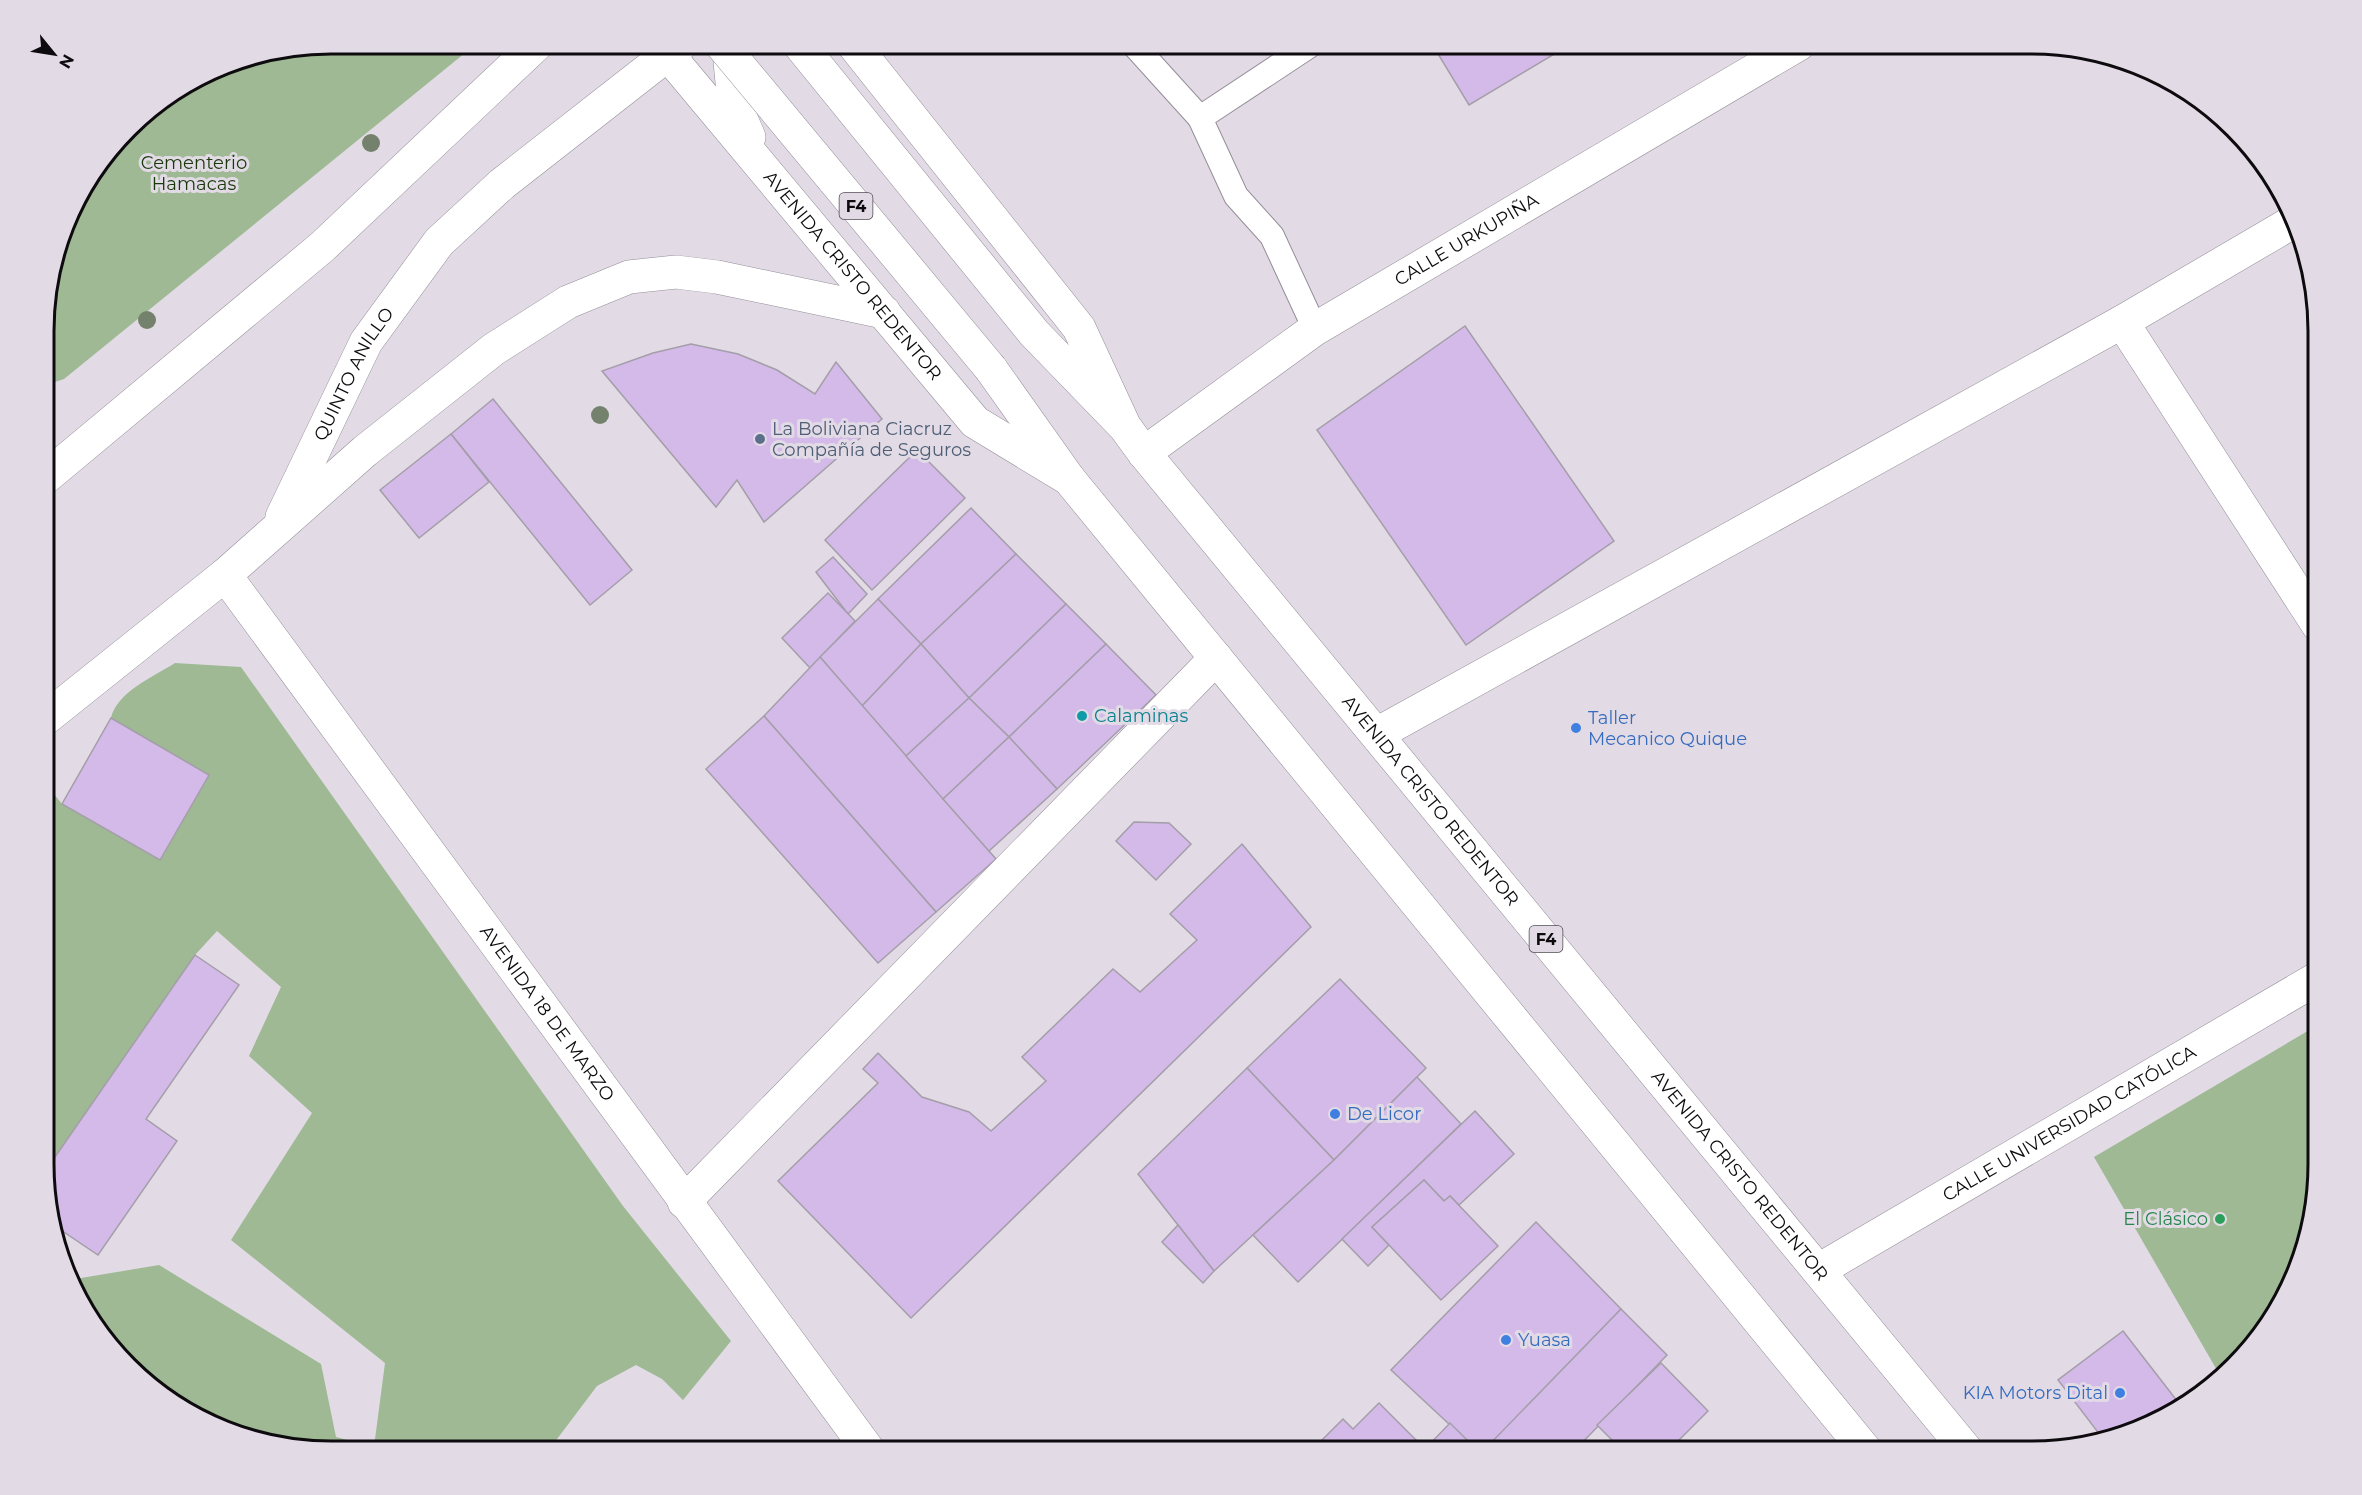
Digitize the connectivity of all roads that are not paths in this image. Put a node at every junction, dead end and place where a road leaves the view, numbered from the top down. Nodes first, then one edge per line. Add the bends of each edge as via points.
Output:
1 (523, 54) edge
2 (660, 54) edge
3 (674, 54) edge
4 (729, 54) edge
5 (729, 54) edge
6 (807, 54) edge
7 (865, 54) edge
8 (1142, 54) edge
9 (1297, 54) edge
10 (1782, 54) edge
11 (1200, 118) junction
12 (760, 163) junction
13 (2287, 225) edge
14 (884, 312) junction
15 (2122, 322) junction
16 (1315, 329) junction
17 (1125, 427) junction
18 (1144, 453) junction
19 (54, 470) edge
20 (1069, 478) junction
21 (275, 532) junction
22 (225, 576) junction
23 (2308, 610) edge
24 (1216, 658) junction
25 (54, 712) edge
26 (1377, 734) junction
27 (2308, 984) edge
28 (684, 1202) junction
29 (1819, 1270) junction
30 (862, 1441) edge
31 (1858, 1441) edge
32 (1959, 1441) edge

1 - 19 main road via 322,247
2 - 21 main road, QUINTO ANILLO via 501,184 439,242 366,342
3 - 12 main road, AVENIDA CRISTO REDENTOR
4 - 20 main road, AVENIDA CRISTO REDENTOR / F4, bridge via 991,369
5 - 12 main road via 734,103
6 - 17 main road, AVENIDA CRISTO REDENTOR / F4 via 1034,333
7 - 17 main road, AVENIDA CRISTO REDENTOR via 1079,328
8 - 11 lane
9 - 11 lane
10 - 16 main road, CALLE URKUPIÑA
11 - 16 lane via 1236,196 1272,236
12 - 14 main road, AVENIDA CRISTO REDENTOR
13 - 15 main road
14 - 20 main road, AVENIDA CRISTO REDENTOR via 975,422
14 - 21 main road via 717,277 676,272 629,278 568,302 494,349 365,451
15 - 23 main road
15 - 26 main road
16 - 18 main road, CALLE URKUPIÑA
17 - 18 main road, AVENIDA CRISTO REDENTOR / F4
18 - 26 main road, AVENIDA CRISTO REDENTOR / F4
20 - 24 main road, AVENIDA CRISTO REDENTOR / F4
21 - 22 main road, QUINTO ANILLO
22 - 25 main road, QUINTO ANILLO
22 - 28 main road, AVENIDA 18 DE MARZO
24 - 28 main road
24 - 31 main road, AVENIDA CRISTO REDENTOR / F4
26 - 29 main road, AVENIDA CRISTO REDENTOR / F4
27 - 29 main road, CALLE UNIVERSIDAD CATÓLICA
28 - 30 main road, AVENIDA 18 DE MARZO
29 - 32 main road, AVENIDA CRISTO REDENTOR / F4

